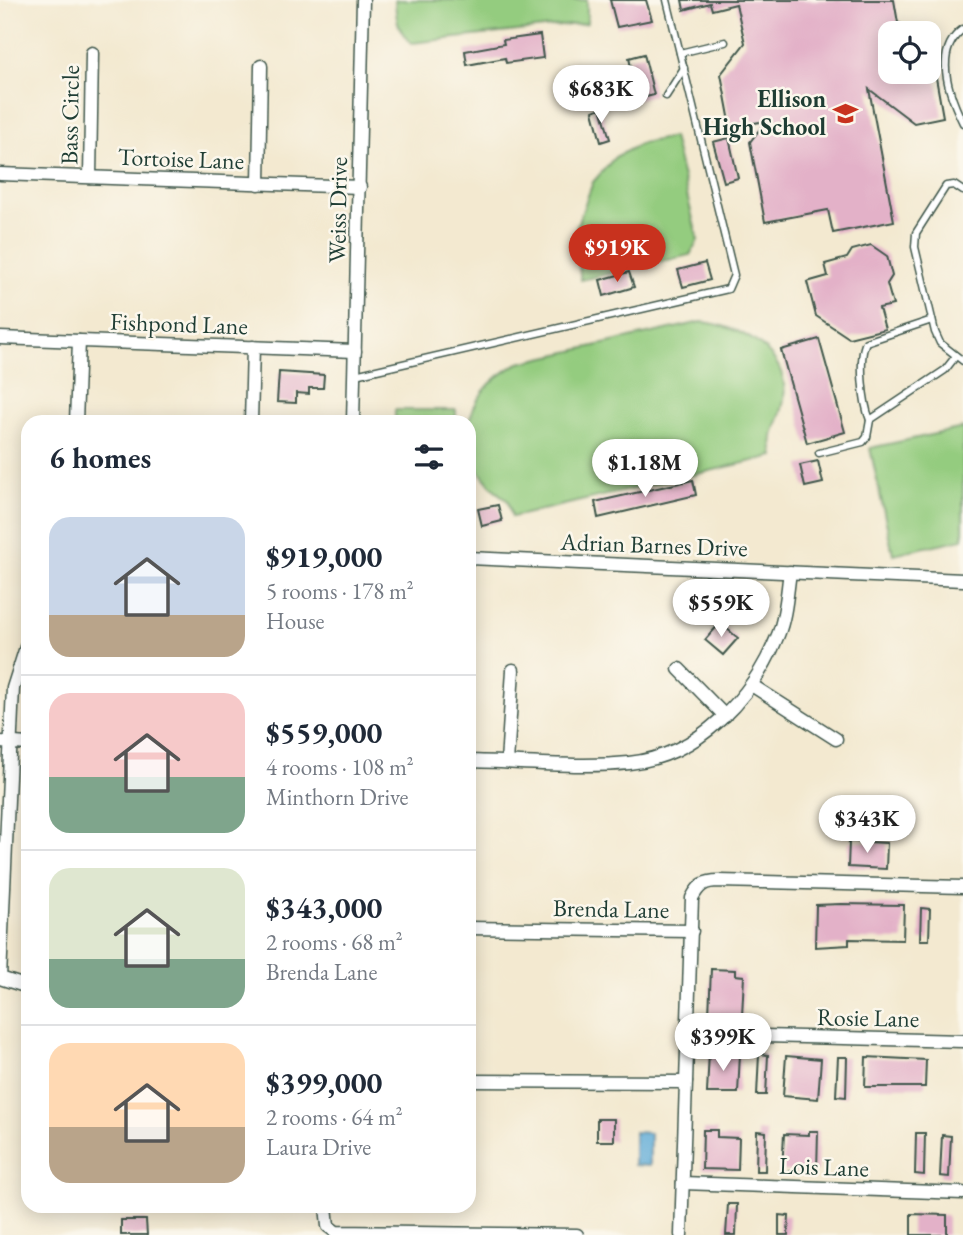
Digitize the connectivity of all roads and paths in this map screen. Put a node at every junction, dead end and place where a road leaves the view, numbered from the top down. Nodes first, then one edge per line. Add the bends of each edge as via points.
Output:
1 (363, 0) edge
2 (667, 0) edge
3 (963, 29) edge
4 (725, 42) dead end
5 (92, 53) dead end
6 (680, 53) junction
7 (261, 66) dead end
8 (684, 68) junction
9 (666, 96) dead end
10 (963, 122) edge
11 (0, 174) edge
12 (90, 177) junction
13 (259, 184) junction
14 (360, 187) junction
15 (963, 191) edge
16 (932, 320) junction
17 (0, 338) edge
18 (79, 341) junction
19 (253, 347) junction
20 (355, 351) junction
21 (956, 356) junction
22 (963, 360) edge
23 (355, 375) junction
24 (76, 415) edge
25 (251, 415) edge
26 (353, 415) edge
27 (870, 420) junction
28 (819, 453) dead end
29 (476, 558) edge
30 (790, 572) junction
31 (963, 580) edge
32 (21, 663) edge
33 (679, 668) dead end
34 (513, 670) dead end
35 (753, 686) junction
36 (726, 716) junction
37 (835, 738) dead end
38 (5, 743) edge
39 (476, 761) edge
40 (506, 762) junction
41 (963, 887) edge
42 (476, 928) edge
43 (692, 931) junction
44 (0, 978) edge
45 (21, 985) edge
46 (688, 1034) junction
47 (963, 1041) edge
48 (476, 1081) edge
49 (686, 1082) junction
50 (683, 1183) junction
51 (963, 1193) edge
52 (327, 1213) edge
53 (577, 1235) edge
54 (681, 1235) edge

1 - 14 street, Weiss Drive
2 - 6 lane
3 - 10 lane via 949,43 945,57
4 - 6 lane
5 - 12 street, Bass Circle
6 - 8 lane
7 - 13 street
8 - 9 lane
8 - 23 lane via 734,275 729,289
11 - 12 street, Tortoise Lane
12 - 13 street, Tortoise Lane
13 - 14 street, Tortoise Lane
14 - 20 street, Weiss Drive
15 - 16 lane via 946,186 916,233 917,261
16 - 21 lane via 940,343
16 - 27 lane via 866,342 861,364
17 - 18 street, Fishpond Lane
18 - 19 street, Fishpond Lane
18 - 24 street
19 - 20 street, Fishpond Lane
19 - 25 street
20 - 23 street, Weiss Drive
21 - 22 lane
21 - 27 lane via 945,370
23 - 26 street, Weiss Drive
27 - 28 lane via 863,442
29 - 30 street, Adrian Barnes Drive
30 - 31 street, Adrian Barnes Drive
30 - 35 street via 779,633
32 - 38 street
33 - 36 street
34 - 40 street
35 - 36 street
35 - 37 street
36 - 40 street via 682,747 638,761
38 - 44 street
39 - 40 street
41 - 43 street, Brenda Lane via 708,881 692,898
42 - 43 street, Brenda Lane
43 - 46 street
44 - 45 street
46 - 47 street, Rosie Lane
46 - 49 street
48 - 49 street
49 - 50 street
50 - 51 street, Lois Lane
50 - 54 street
52 - 53 street via 328,1227 336,1232

